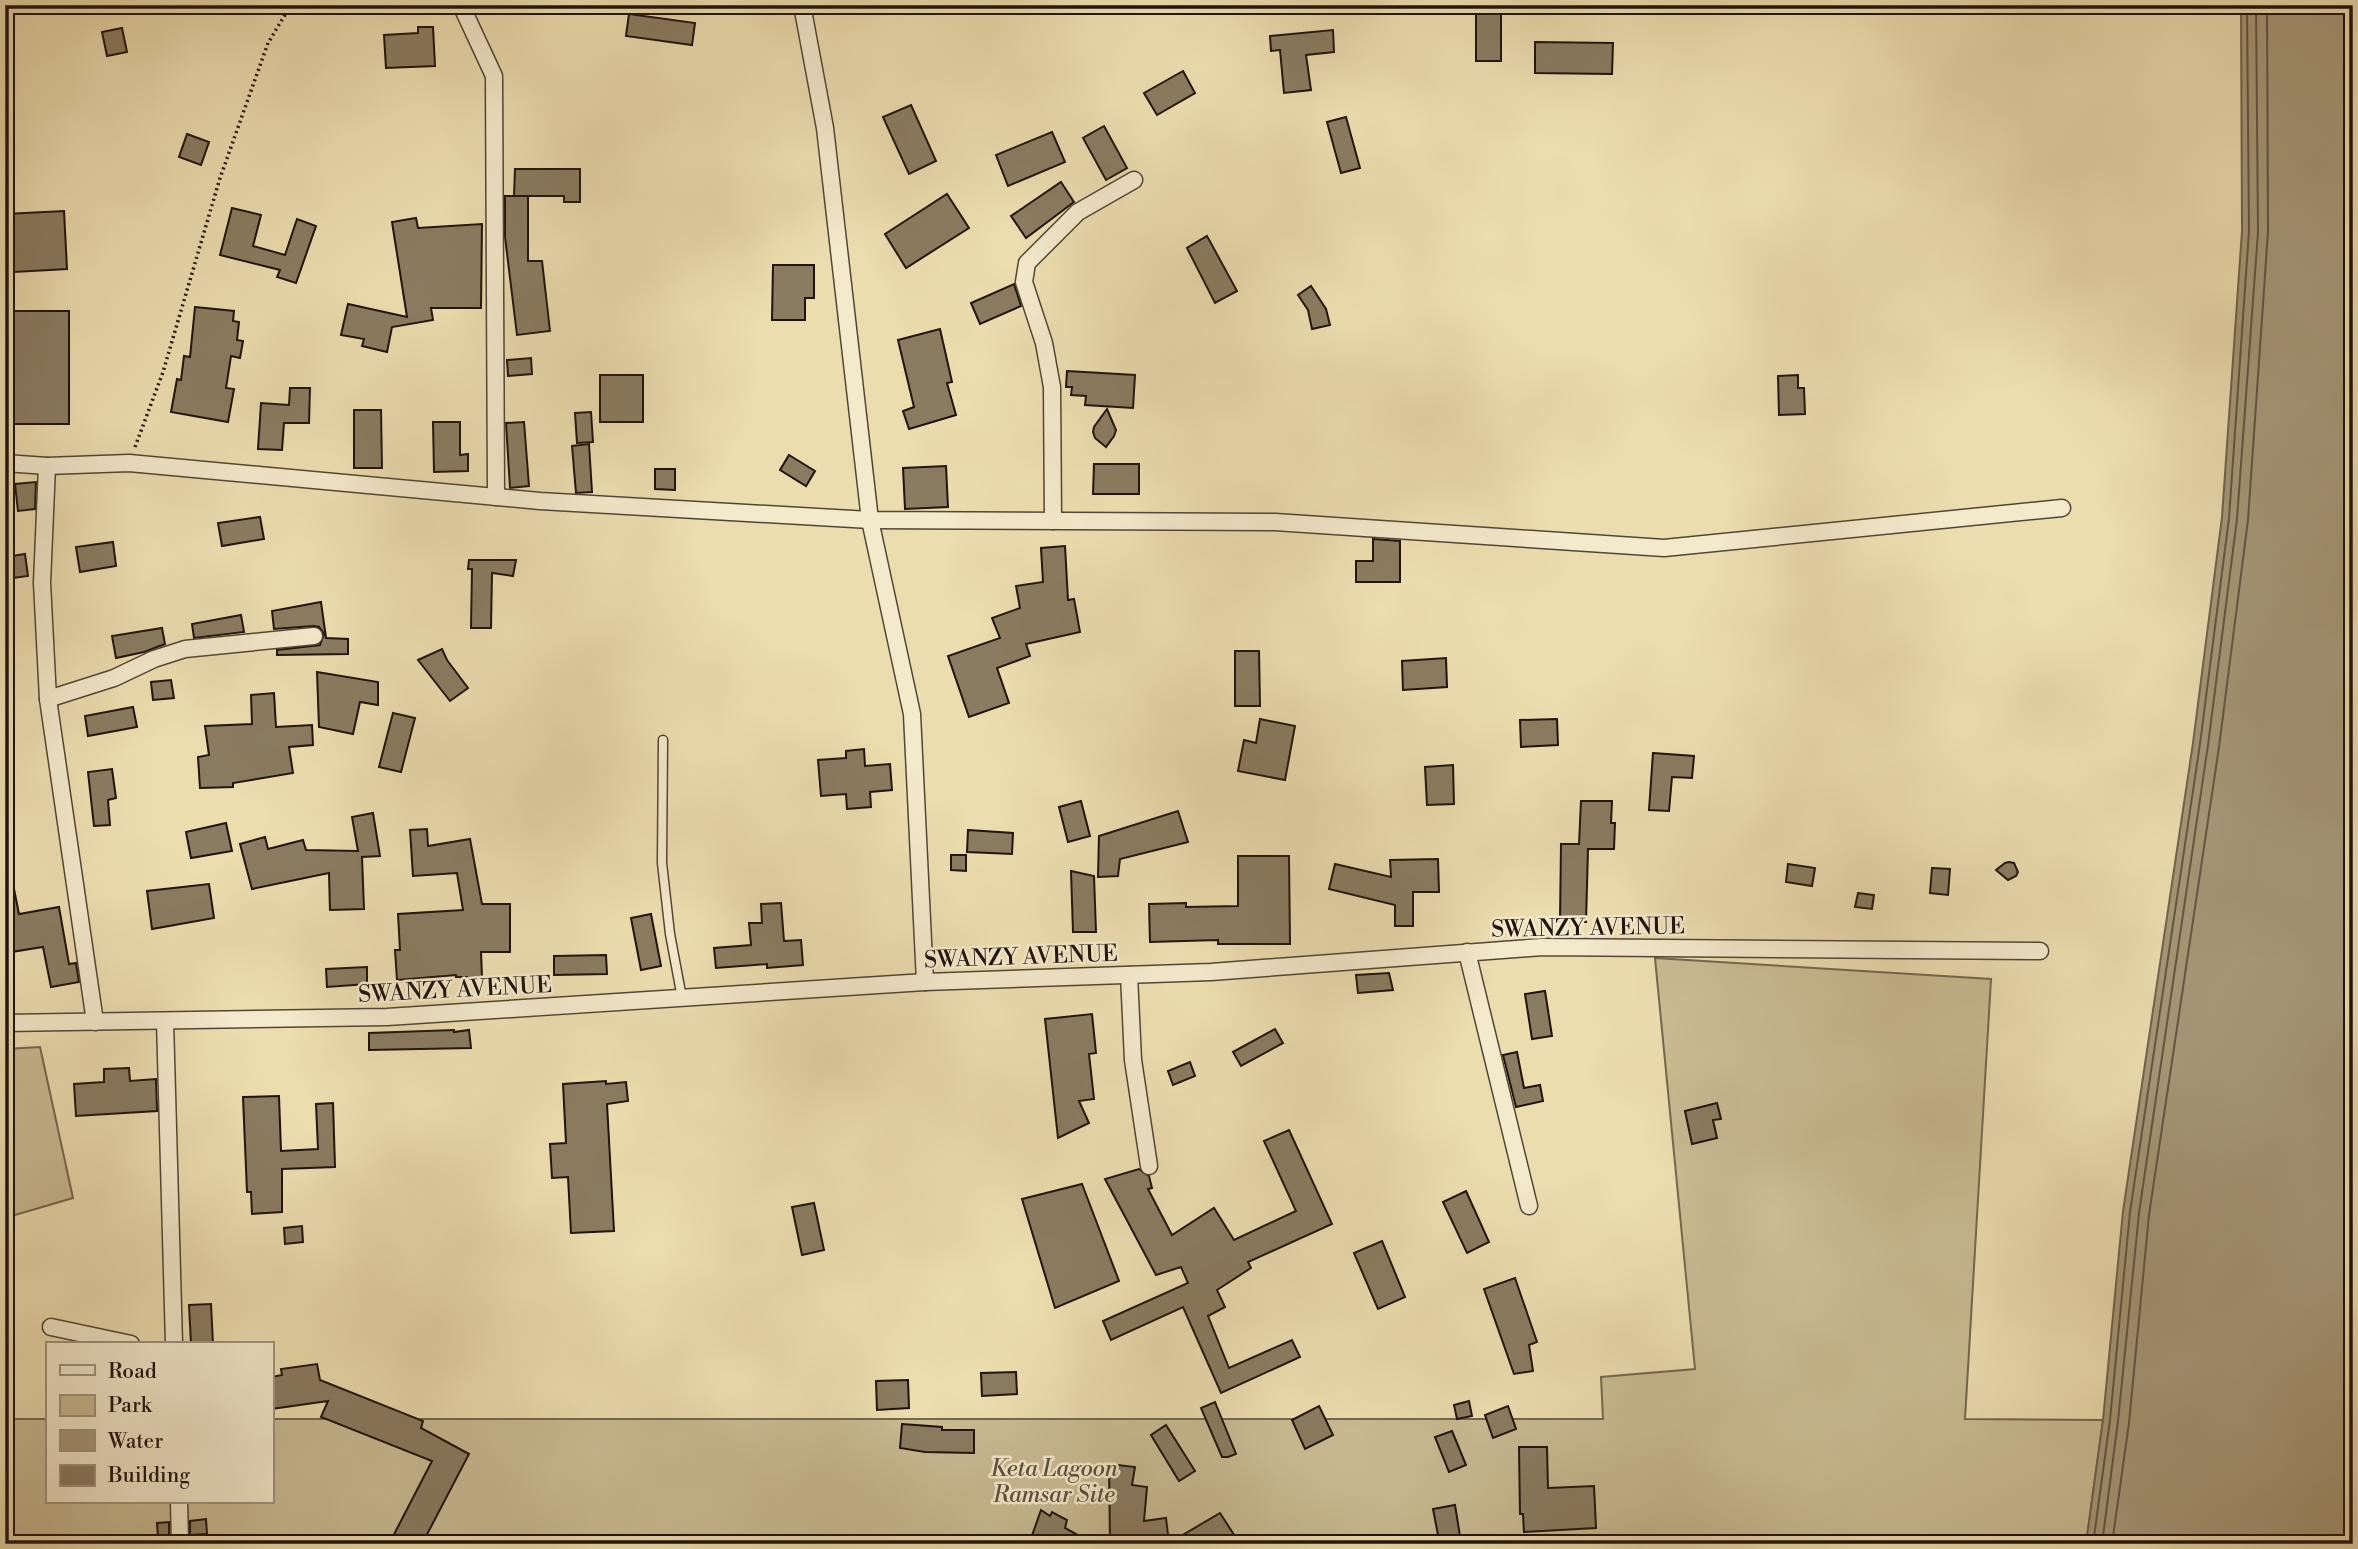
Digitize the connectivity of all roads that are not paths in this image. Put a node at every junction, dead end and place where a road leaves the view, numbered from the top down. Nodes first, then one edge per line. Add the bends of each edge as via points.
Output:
1 (461, 5) edge
2 (802, 5) edge
3 (1134, 180) dead end
4 (5, 463) edge
5 (47, 466) junction
6 (496, 497) junction
7 (2062, 508) dead end
8 (870, 520) junction
9 (1054, 521) junction
10 (314, 636) dead end
11 (48, 699) junction
12 (663, 740) dead end
13 (2039, 951) dead end
14 (1467, 953) junction
15 (1129, 975) junction
16 (925, 982) junction
17 (682, 998) junction
18 (165, 1021) junction
19 (95, 1022) junction
20 (5, 1023) edge
21 (1149, 1166) dead end
22 (1529, 1206) dead end
23 (51, 1327) dead end
24 (122, 1342) edge
25 (174, 1342) edge
26 (179, 1504) edge
27 (180, 1544) edge

1 - 6 street via 494,76
2 - 8 street via 825,128
3 - 9 street via 1078,212 1027,263 1024,282 1044,343 1052,387
4 - 5 street
5 - 6 street via 129,463
5 - 11 street via 42,583
6 - 8 street
7 - 9 street via 1664,548 1275,522
8 - 9 street
8 - 16 street via 912,714
10 - 11 street via 185,649
11 - 19 street
12 - 17 lane via 662,863
13 - 14 street, SWANZY AVENUE via 1542,947
14 - 15 street, SWANZY AVENUE
14 - 22 street
15 - 16 street, SWANZY AVENUE
15 - 21 street via 1133,1060
16 - 17 street, SWANZY AVENUE
17 - 18 street, SWANZY AVENUE via 387,1017
18 - 19 street, SWANZY AVENUE
18 - 25 street
19 - 20 street, SWANZY AVENUE
23 - 24 street
26 - 27 street

